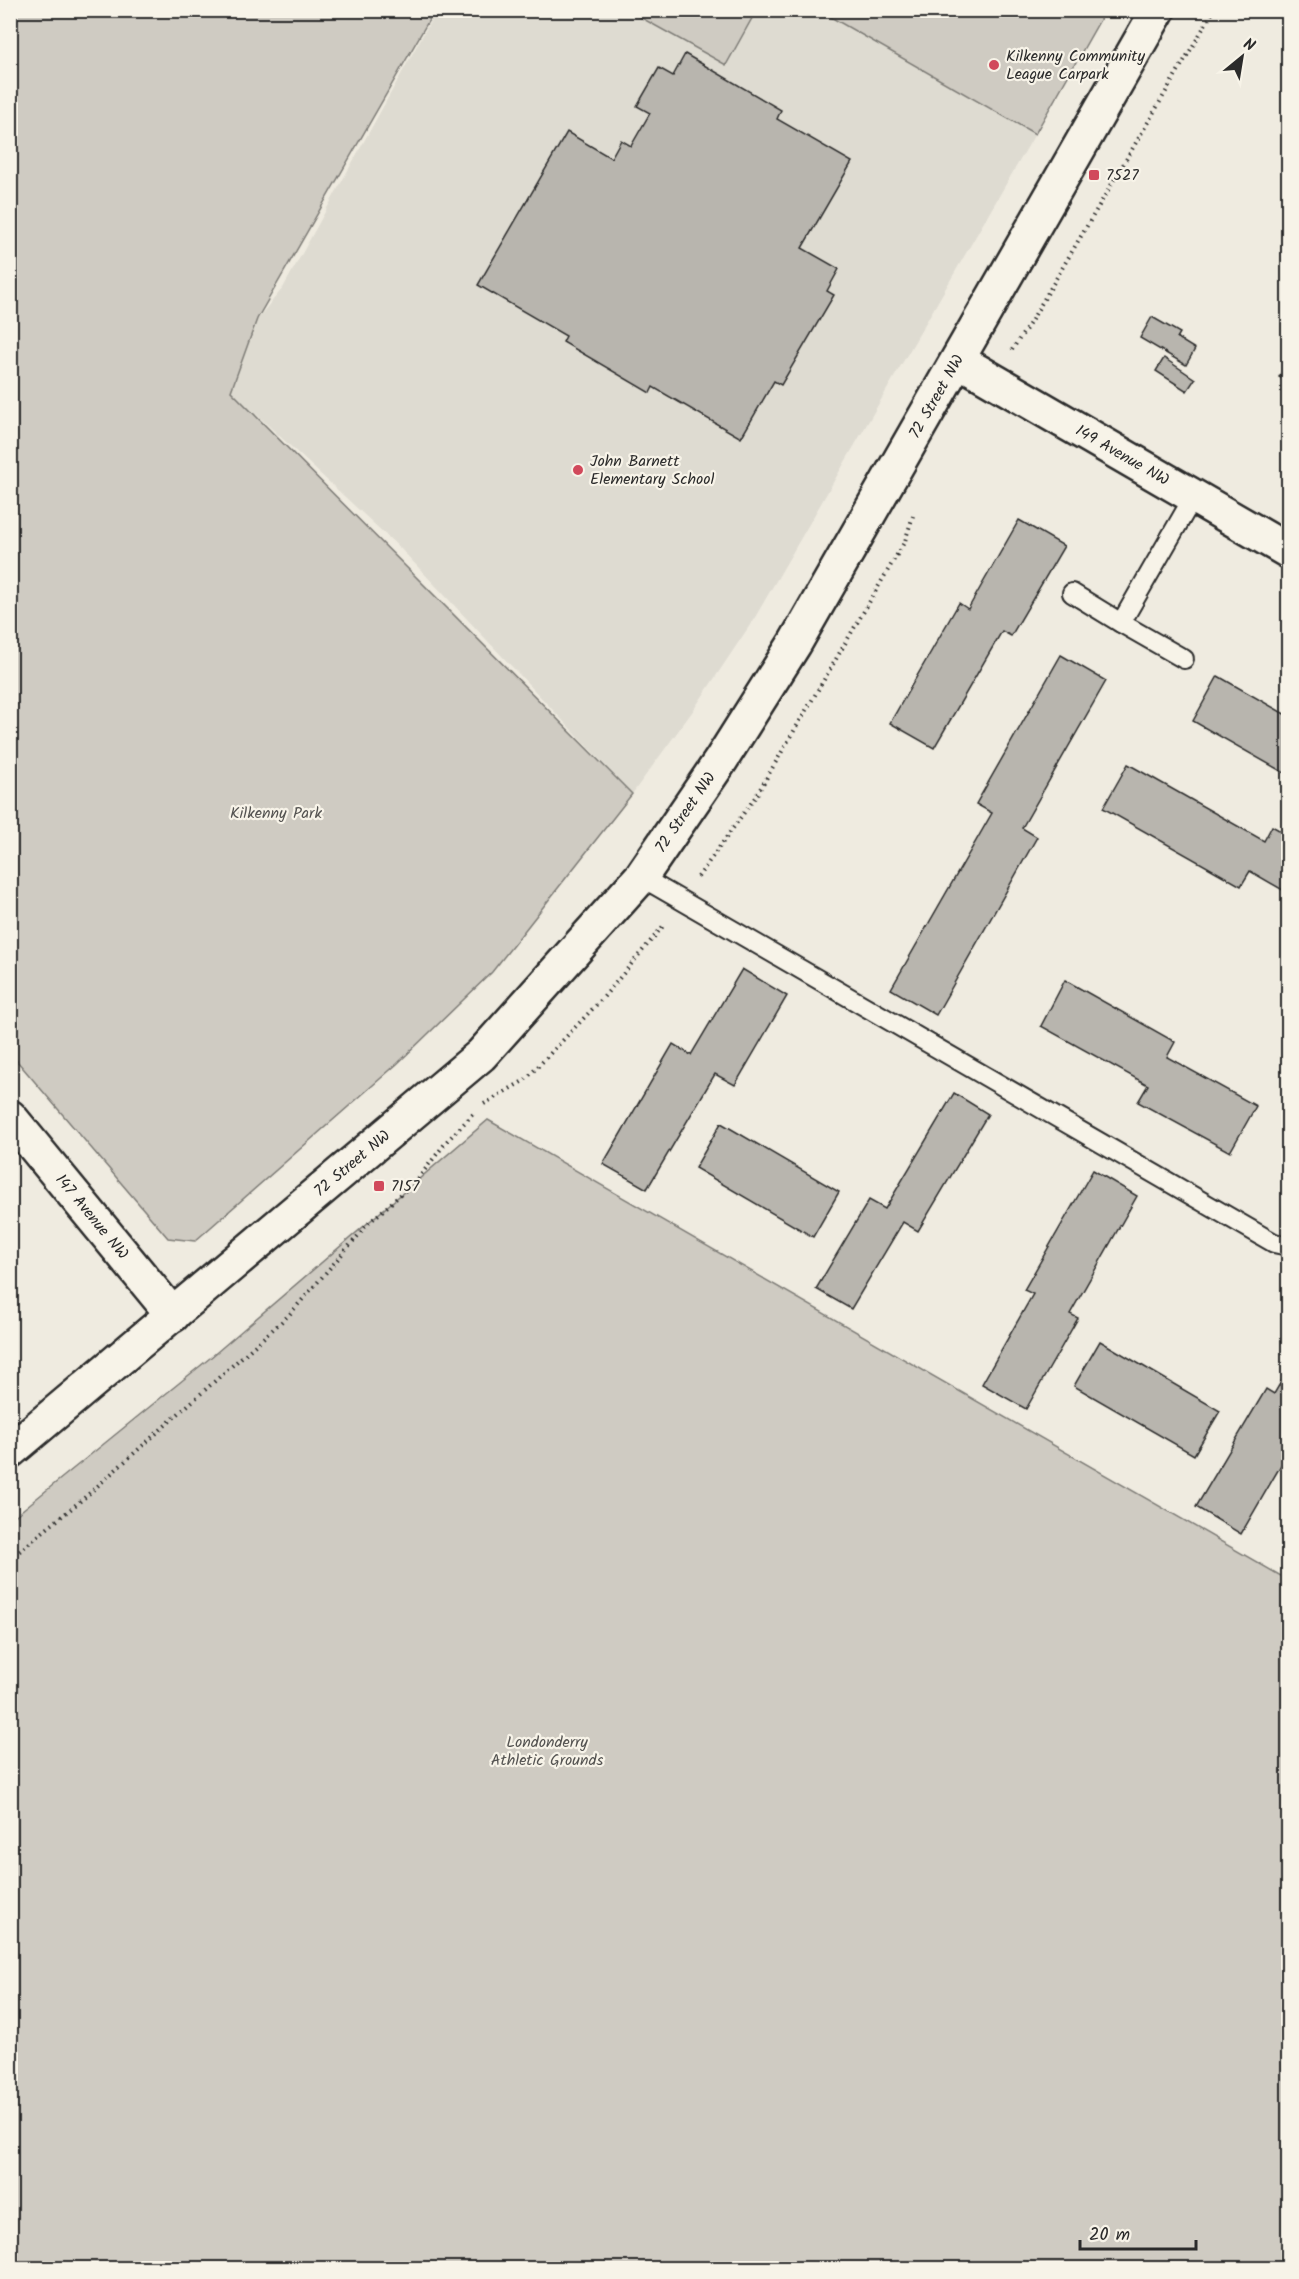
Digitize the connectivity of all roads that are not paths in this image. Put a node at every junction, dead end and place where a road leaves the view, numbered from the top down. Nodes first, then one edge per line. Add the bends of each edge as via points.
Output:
1 (1158, 10) edge
2 (958, 360) junction
3 (1194, 496) junction
4 (1288, 550) edge
5 (1072, 593) dead end
6 (1121, 623) junction
7 (1184, 659) dead end
8 (641, 877) junction
9 (10, 1117) edge
10 (1288, 1246) edge
11 (172, 1316) junction
12 (10, 1451) edge

1 - 2 street, 72 Street NW
2 - 3 street, 149 Avenue NW
2 - 8 street, 72 Street NW via 790,651
3 - 4 street, 149 Avenue NW
3 - 6 lane
5 - 6 lane
6 - 7 lane
8 - 10 lane via 1274,1243
8 - 11 street, 72 Street NW via 481,1055
9 - 11 street, 147 Avenue NW
11 - 12 street, 72 Street NW

